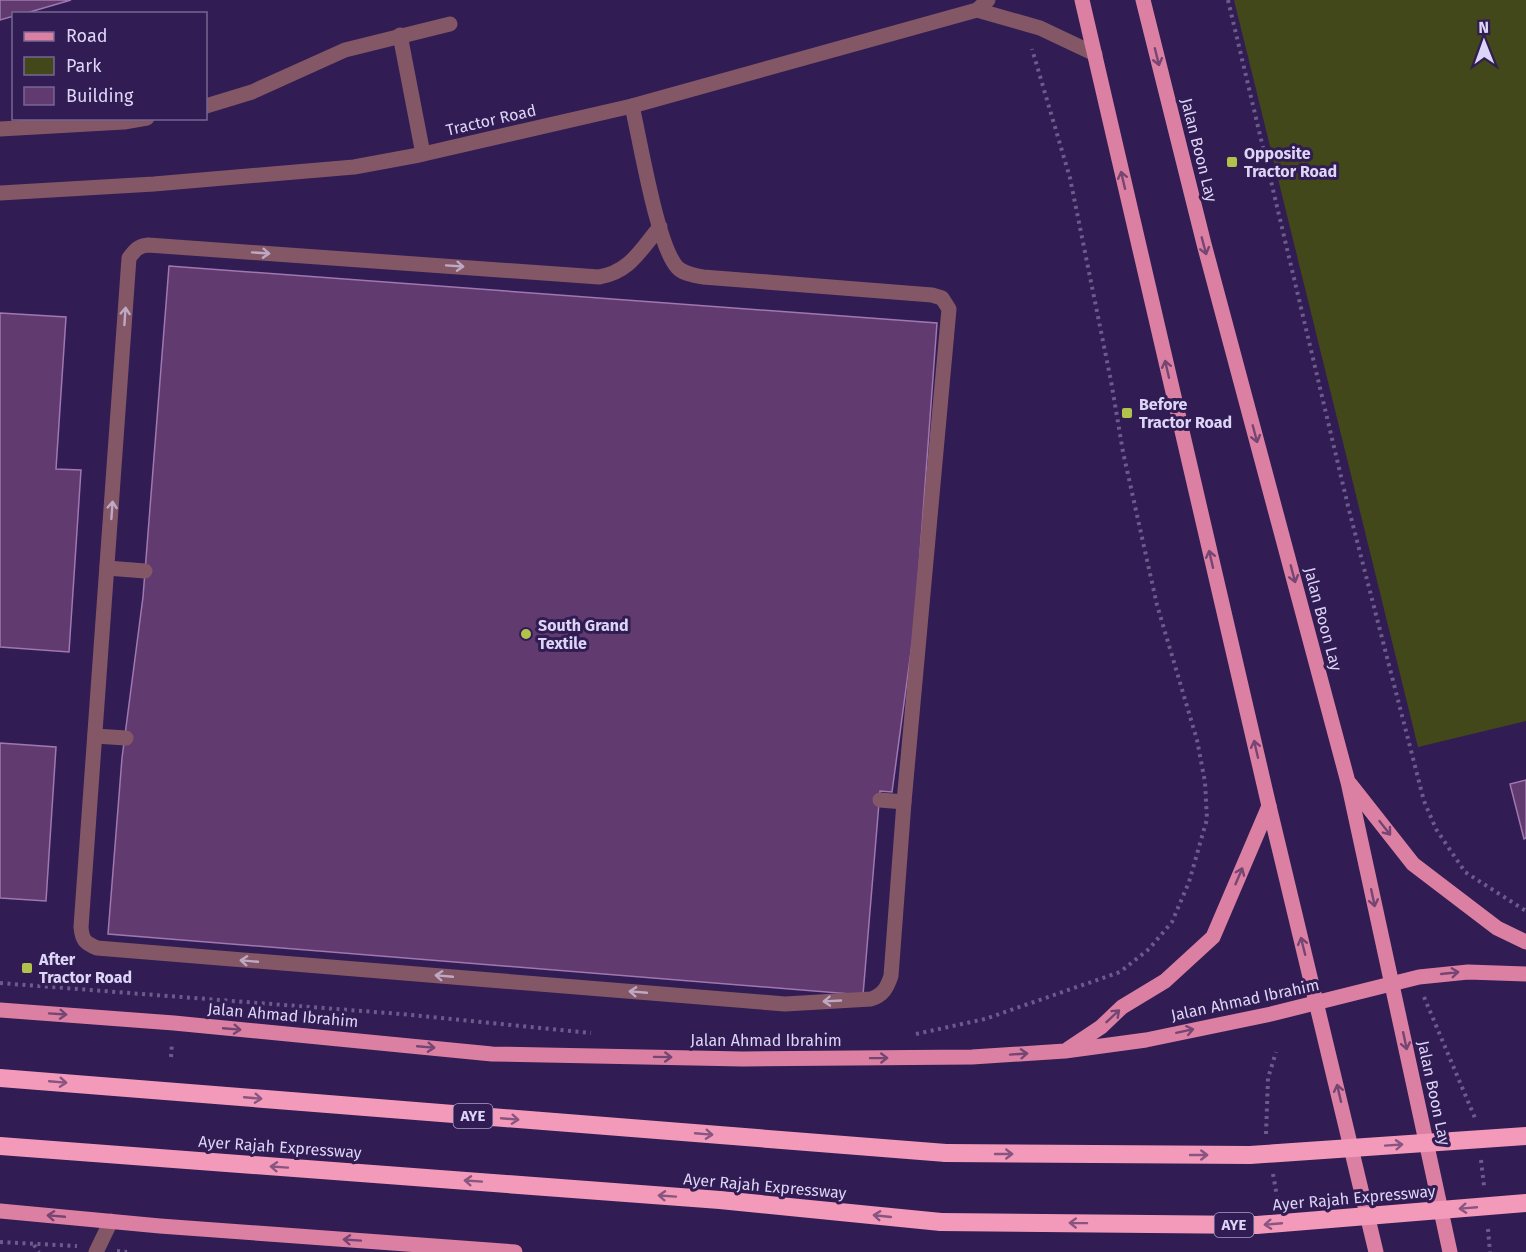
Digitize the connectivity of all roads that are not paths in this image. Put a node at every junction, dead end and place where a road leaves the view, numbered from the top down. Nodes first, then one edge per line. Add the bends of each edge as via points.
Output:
1 (1082, 0) edge
2 (1143, 0) edge
3 (982, 5) edge
4 (450, 24) dead end
5 (400, 35) junction
6 (1095, 54) junction
7 (207, 106) edge
8 (632, 106) junction
9 (136, 120) edge
10 (0, 129) edge
11 (423, 154) junction
12 (0, 193) edge
13 (660, 227) junction
14 (107, 568) junction
15 (145, 571) dead end
16 (95, 736) junction
17 (126, 738) dead end
18 (1348, 782) junction
19 (880, 800) dead end
20 (904, 802) junction
21 (1269, 806) junction
22 (1526, 942) edge
23 (1526, 974) edge
24 (1393, 984) junction
25 (1317, 1003) junction
26 (0, 1010) edge
27 (1065, 1051) junction
28 (0, 1078) edge
29 (1526, 1136) edge
30 (0, 1146) edge
31 (1526, 1203) edge
32 (0, 1211) edge
33 (111, 1221) junction
34 (97, 1250) edge
35 (516, 1252) edge
36 (1376, 1252) edge
37 (1450, 1252) edge

1 - 6 main road
2 -> 18 main road, Jalan Boon Lay
3 - 6 street, Tractor Road
3 - 8 street, Tractor Road
4 - 5 street
5 - 7 street via 345,50 252,92
5 - 11 street
21 -> 6 main road
8 - 11 street, Tractor Road
8 - 13 street
9 - 10 street
11 - 12 street, Tractor Road via 354,167
14 -> 13 street via 129,258 141,245 599,277 625,268
13 - 20 street via 679,270 703,278 932,295 947,303 948,328 917,627
14 - 15 street
14 - 16 street
16 - 17 street
20 -> 16 street via 891,976 886,988 871,999 785,1004 97,948 82,940 81,934
18 -> 22 main road via 1413,864 1497,928
18 -> 24 main road, Jalan Boon Lay
19 - 20 street
25 -> 21 main road
27 -> 21 main road via 1122,1007 1165,981 1213,937
24 -> 23 main road, Jalan Ahmad Ibrahim via 1468,972
24 - 25 main road, Jalan Ahmad Ibrahim
24 -> 37 main road, Jalan Boon Lay
27 -> 25 main road, Jalan Ahmad Ibrahim via 1146,1040
36 -> 25 main road
26 -> 27 main road, Jalan Ahmad Ibrahim via 492,1054 743,1059 972,1057
28 -> 29 highway, AYE, bridge via 946,1154 1250,1155
31 -> 30 highway, Ayer Rajah Expressway / AYE, bridge via 1257,1225 941,1222 720,1200
33 -> 32 main road
33 - 34 street
35 -> 33 main road

